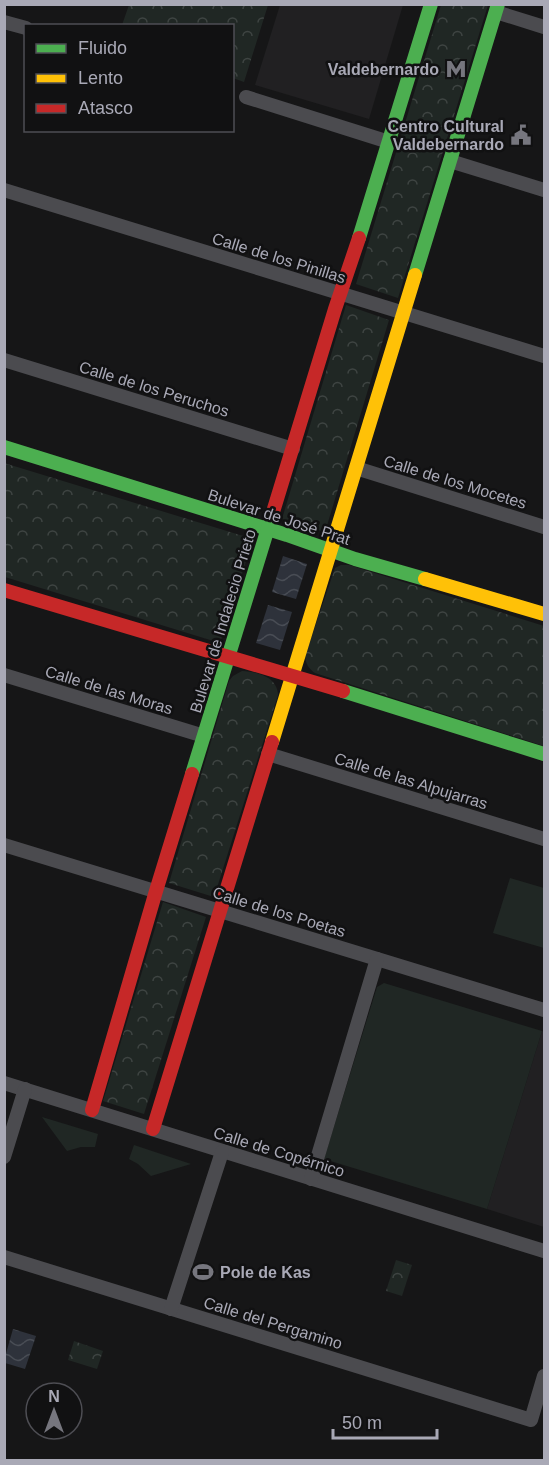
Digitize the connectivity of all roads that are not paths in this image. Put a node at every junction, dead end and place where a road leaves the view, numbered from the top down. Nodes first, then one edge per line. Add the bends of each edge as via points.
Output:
1 (431, 4) edge
2 (497, 8) edge
3 (4, 22) edge
4 (24, 27) edge
5 (544, 27) edge
6 (246, 97) dead end
7 (389, 142) junction
8 (450, 161) junction
9 (4, 190) edge
10 (544, 190) edge
11 (341, 294) junction
12 (404, 313) junction
13 (544, 356) edge
14 (4, 360) edge
15 (4, 447) edge
16 (293, 449) junction
17 (356, 468) junction
18 (544, 527) edge
19 (268, 530) junction
20 (330, 550) junction
21 (4, 590) edge
22 (544, 614) edge
23 (229, 656) junction
24 (4, 675) edge
25 (292, 675) junction
26 (204, 736) junction
27 (268, 754) junction
28 (544, 754) edge
29 (544, 839) edge
30 (5, 846) edge
31 (156, 891) junction
32 (220, 910) junction
33 (377, 959) junction
34 (544, 1010) edge
35 (4, 1083) edge
36 (25, 1089) junction
37 (92, 1110) junction
38 (153, 1129) junction
39 (222, 1152) junction
40 (4, 1157) edge
41 (311, 1179) junction
42 (544, 1251) edge
43 (4, 1257) edge
44 (171, 1309) junction
45 (544, 1376) edge

1 - 7 street, Bulevar de Indalecio Prieto
2 - 5 street
2 - 8 street
3 - 4 street
6 - 7 street
7 - 11 street, Bulevar de Indalecio Prieto
8 - 10 street
8 - 12 street
9 - 11 street, Calle de los Pinillas
11 - 12 street, Calle de los Pinillas
11 - 16 street, Bulevar de Indalecio Prieto
12 - 13 street, Calle de los Pinillas
12 - 17 street
14 - 16 street, Calle de los Peruchos
15 - 19 street, Bulevar de José Prat
16 - 19 street, Bulevar de Indalecio Prieto
17 - 18 street, Calle de los Mocetes
17 - 20 street
19 - 20 street, Bulevar de José Prat
19 - 23 street, Bulevar de Indalecio Prieto
20 - 22 street, Bulevar de José Prat
20 - 25 street
21 - 23 street
23 - 25 street
23 - 26 street, Bulevar de Indalecio Prieto
24 - 26 street, Calle de las Moras
25 - 27 street
25 - 28 street
26 - 31 street, Bulevar de Indalecio Prieto
27 - 29 street, Calle de las Alpujarras
27 - 32 street
30 - 31 street, Calle de los Poetas
31 - 32 street, Calle de los Poetas
31 - 37 street, Bulevar de Indalecio Prieto
32 - 33 street, Calle de los Poetas
32 - 38 street
33 - 34 street, Calle de los Poetas
33 - 41 street
35 - 36 street, Calle de Copérnico
36 - 37 street, Calle de Copérnico
36 - 40 street
37 - 38 street, Calle de Copérnico
38 - 39 street, Calle de Copérnico
39 - 41 street, Calle de Copérnico
39 - 44 street
41 - 42 street, Calle de Copérnico
43 - 44 street, Calle del Pergamino
44 - 45 street, Calle del Pergamino via 531,1420

